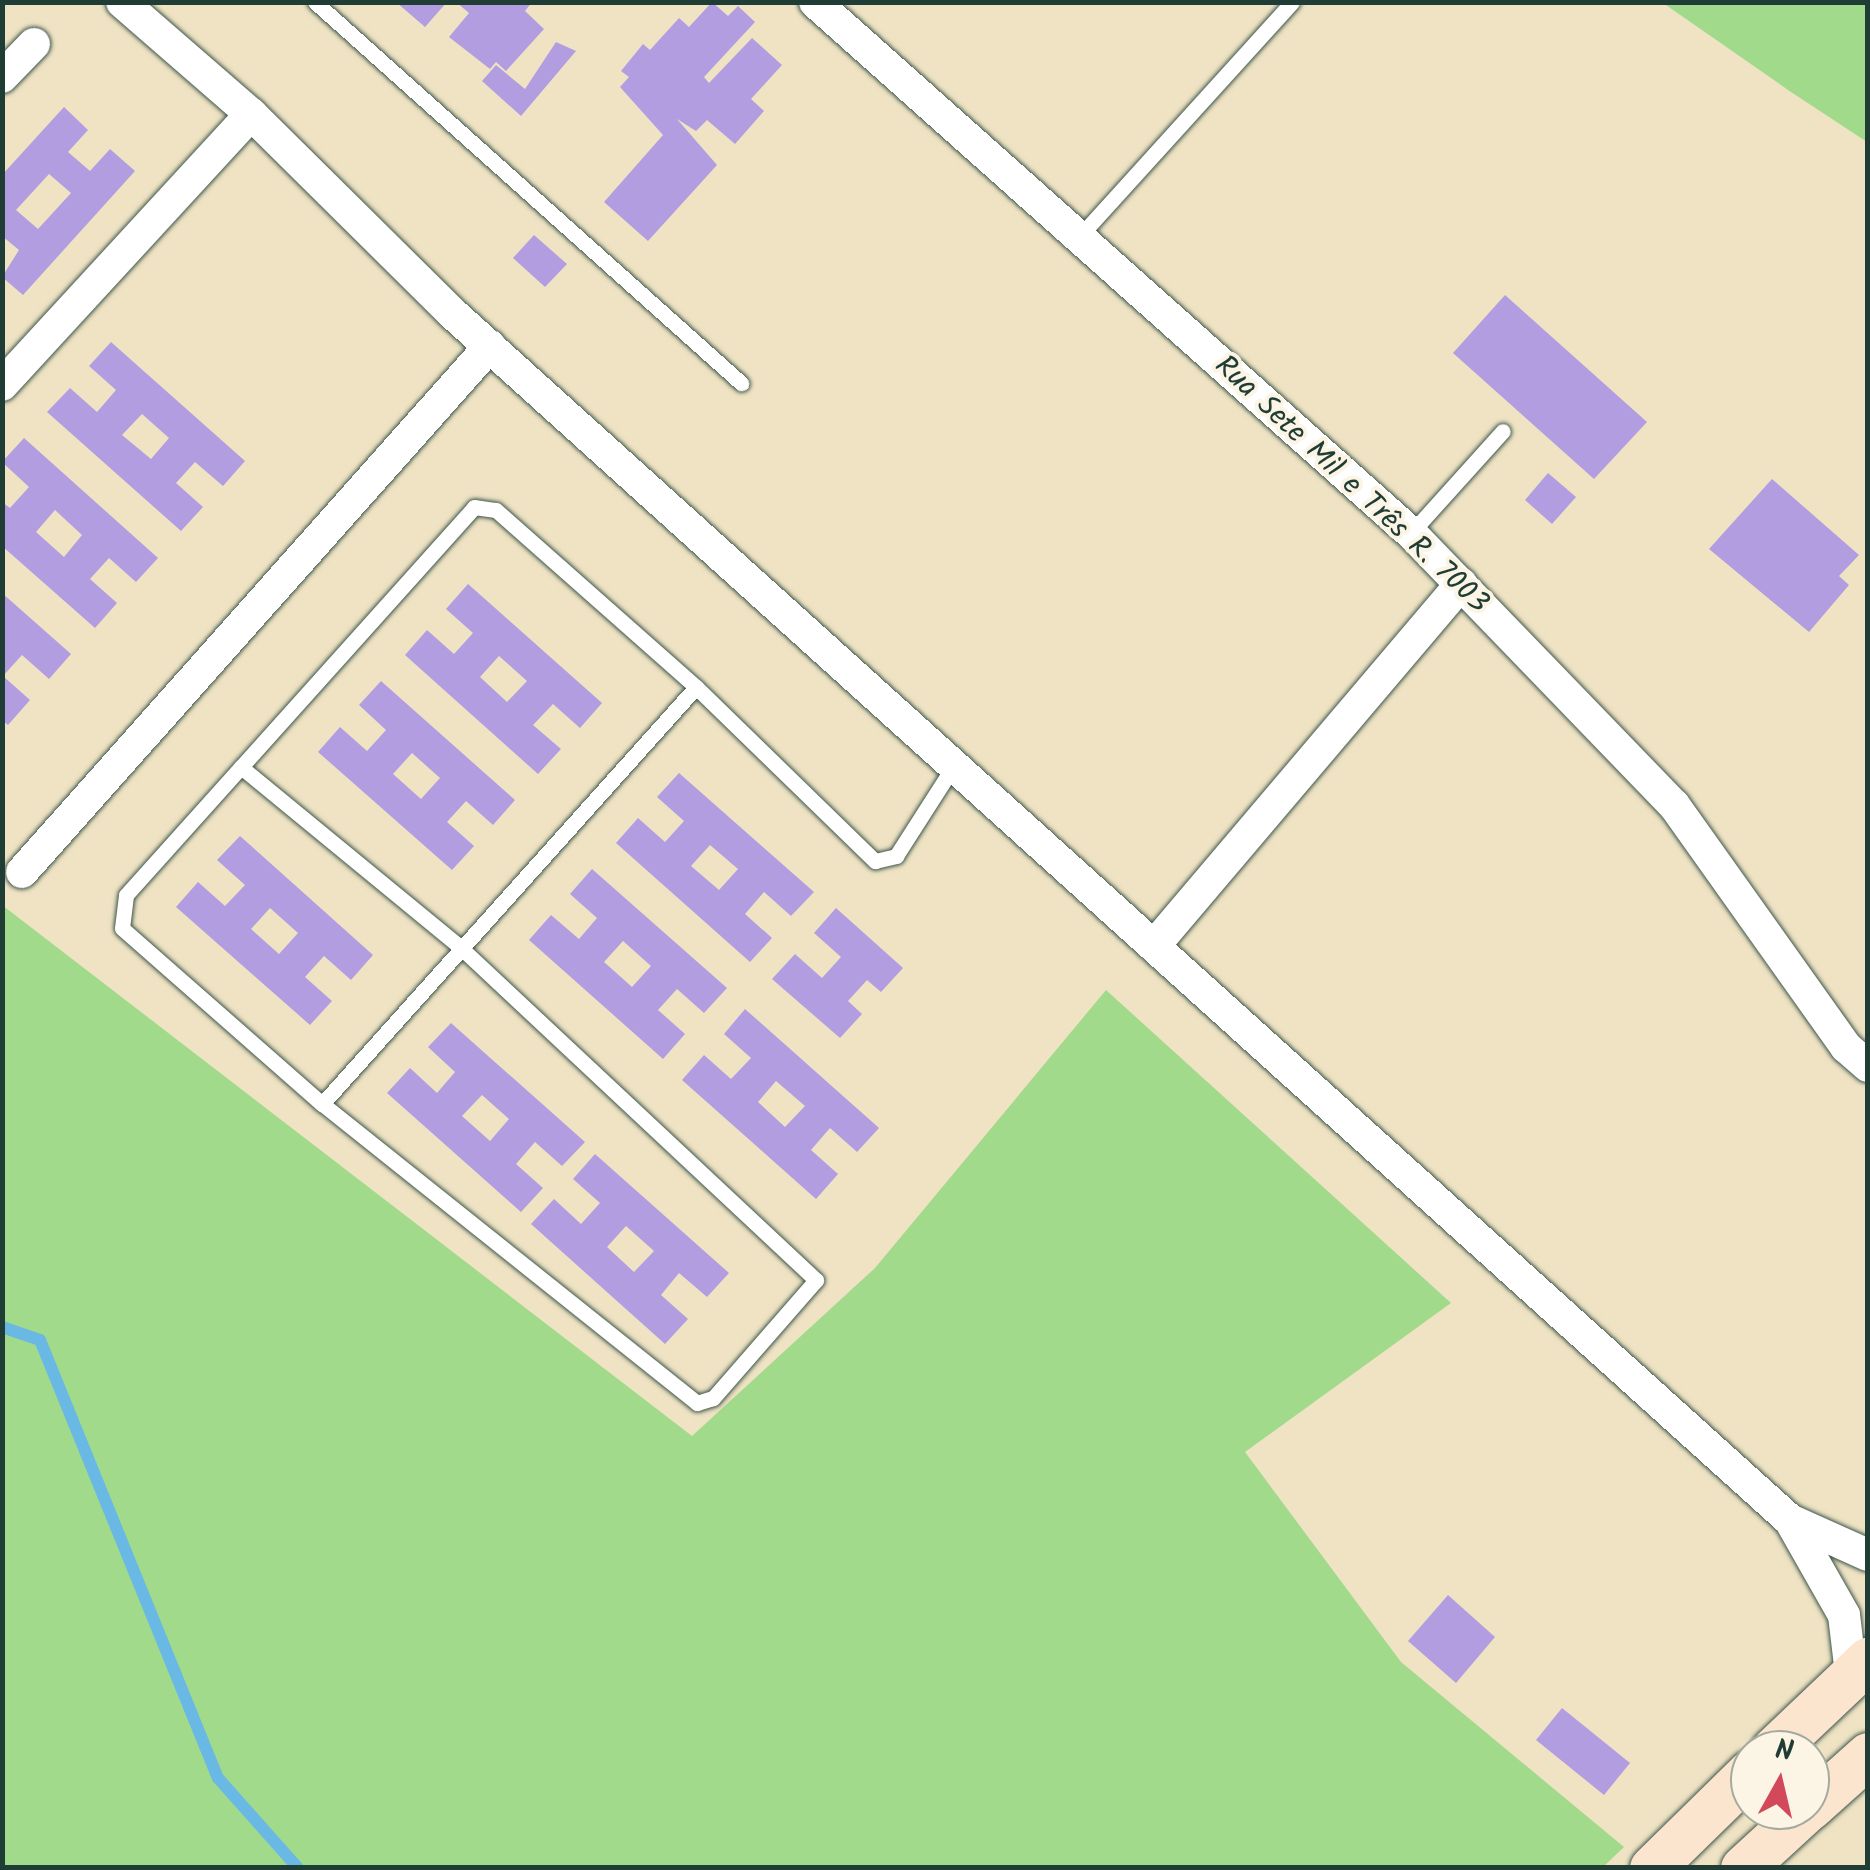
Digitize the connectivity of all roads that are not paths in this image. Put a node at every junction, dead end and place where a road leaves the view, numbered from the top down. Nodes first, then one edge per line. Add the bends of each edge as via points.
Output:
1 (122, 2) edge
2 (314, 2) edge
3 (815, 2) edge
4 (1292, 2) edge
5 (34, 44) dead end
6 (2, 78) edge
7 (252, 114) junction
8 (1079, 236) junction
9 (490, 346) junction
10 (8, 368) edge
11 (741, 383) dead end
12 (1503, 431) dead end
13 (1412, 533) junction
14 (1461, 584) junction
15 (696, 687) junction
16 (241, 766) junction
17 (953, 767) junction
18 (22, 872) dead end
19 (459, 946) junction
20 (1154, 946) junction
21 (1868, 1066) edge
22 (322, 1104) junction
23 (1790, 1520) junction
24 (1868, 1555) edge
25 (1859, 1667) edge
26 (1794, 1730) edge
27 (1862, 1755) edge
28 (1830, 1786) edge
29 (1730, 1792) edge
30 (1784, 1830) edge
31 (1652, 1868) edge
32 (1742, 1868) edge

1 - 7 street
2 - 11 lane
3 - 8 street, Rua Sete Mil e Três R. 7003
4 - 8 lane
5 - 6 street
7 - 9 street
7 - 10 street
8 - 13 street, Rua Sete Mil e Três R. 7003
9 - 17 street
9 - 18 street
12 - 13 lane
13 - 14 street, Rua Sete Mil e Três R. 7003
14 - 20 street
14 - 21 street, Rua Sete Mil e Três R. 7003 via 1674,805 1846,1047
15 - 16 lane via 496,510 474,507
15 - 17 lane via 875,861 896,856
15 - 19 lane
16 - 19 lane
16 - 22 lane via 126,895 122,928
17 - 20 street
19 - 22 lane
19 - 22 lane via 816,1280 713,1398 697,1403
20 - 23 street
23 - 24 street
23 - 25 street via 1834,1589
25 - 26 main road
27 - 28 main road
29 - 31 main road
30 - 32 main road

